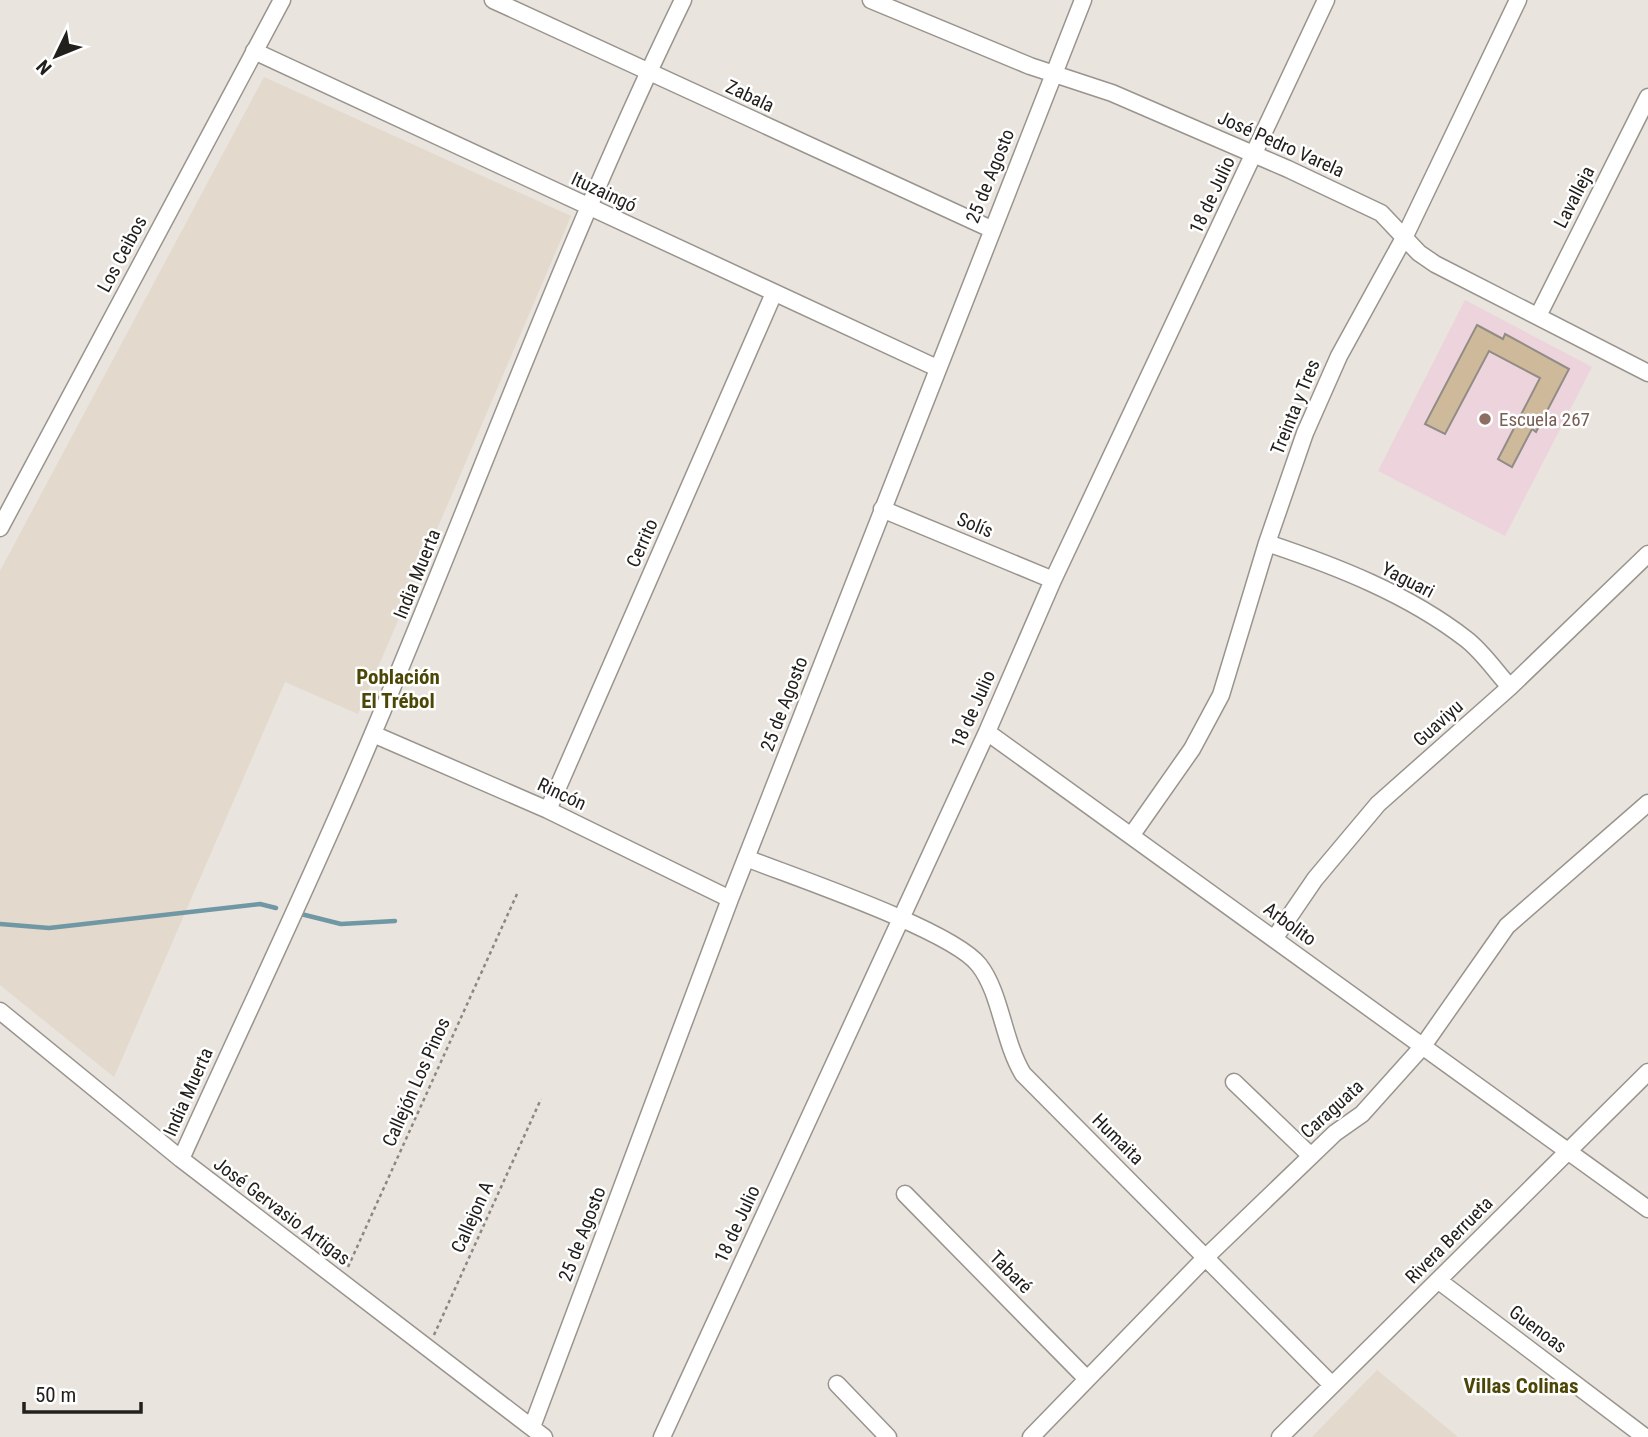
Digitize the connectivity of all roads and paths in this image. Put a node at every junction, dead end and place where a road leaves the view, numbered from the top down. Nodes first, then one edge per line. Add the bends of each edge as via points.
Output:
1 (282, 0) edge
2 (493, 0) edge
3 (683, 0) edge
4 (872, 0) edge
5 (1083, 0) edge
6 (1326, 0) edge
7 (1518, 0) edge
8 (254, 51) junction
9 (648, 72) junction
10 (1055, 74) junction
11 (1648, 97) edge
12 (1255, 154) junction
13 (589, 209) junction
14 (991, 229) junction
15 (1405, 236) junction
16 (774, 293) junction
17 (1538, 316) junction
18 (937, 368) junction
19 (1648, 373) edge
20 (882, 509) junction
21 (0, 528) edge
22 (1267, 543) junction
23 (1648, 554) edge
24 (1053, 580) junction
25 (1510, 687) junction
26 (987, 732) junction
27 (373, 734) junction
28 (1648, 803) edge
29 (548, 810) junction
30 (1131, 836) junction
31 (746, 858) junction
32 (517, 894) dead end
33 (730, 900) junction
34 (899, 919) junction
35 (1275, 939) junction
36 (0, 1011) edge
37 (1423, 1046) junction
38 (1648, 1072) edge
39 (1234, 1082) dead end
40 (541, 1099) dead end
41 (1568, 1150) junction
42 (1311, 1156) junction
43 (181, 1159) junction
44 (905, 1194) dead end
45 (1648, 1209) edge
46 (1206, 1257) junction
47 (1439, 1281) junction
48 (341, 1282) junction
49 (428, 1348) junction
50 (1087, 1379) junction
51 (837, 1384) dead end
52 (1332, 1385) junction
53 (538, 1432) edge
54 (662, 1437) edge
55 (888, 1437) edge
56 (1031, 1437) edge
57 (1280, 1437) edge
58 (1645, 1437) edge

1 - 8 street, Los Ceibos
2 - 9 street, Zabala
3 - 9 street, India Muerta
4 - 10 street, José Pedro Varela
5 - 10 street, 25 de Agosto
6 - 12 street, 18 de Julio
7 - 15 street, Treinta y Tres
8 - 13 street, Ituzaingó
8 - 21 street, Los Ceibos
9 - 13 street, India Muerta
9 - 14 street, Zabala
10 - 12 street, José Pedro Varela via 1112,93
10 - 14 street, 25 de Agosto
11 - 17 street, Lavalleja
12 - 15 street, José Pedro Varela via 1381,213
12 - 24 street, 18 de Julio
13 - 16 street, Ituzaingó
13 - 27 street, India Muerta
14 - 18 street, 25 de Agosto
15 - 17 street, José Pedro Varela via 1435,264
15 - 22 street, Treinta y Tres via 1339,356
16 - 18 street, Ituzaingó
16 - 29 street, Cerrito
17 - 19 street, José Pedro Varela
18 - 20 street, 25 de Agosto
20 - 24 street, Solís
20 - 31 street, 25 de Agosto
22 - 25 street, Yaguari via 1324,562 1412,604 1469,641
22 - 30 street, Treinta y Tres via 1222,695 1192,749
23 - 25 street, Guaviyu
24 - 26 street, 18 de Julio
25 - 35 street, Guaviyu via 1378,804 1315,879
26 - 30 street, Arbolito
26 - 34 street, 18 de Julio
27 - 29 street, Rincón
27 - 43 street, India Muerta
28 - 37 street, Caraguata via 1507,926
29 - 33 street, Rincón
30 - 35 street, Arbolito
31 - 33 street, 25 de Agosto
31 - 34 street
32 - 48 path, Callejón Los Pinos
33 - 53 street, 25 de Agosto
34 - 46 street, Humaita via 963,950 980,965 1023,1074
34 - 54 street, 18 de Julio
35 - 37 street, Arbolito
36 - 43 street, José Gervasio Artigas
37 - 41 street, Arbolito
37 - 42 street, Caraguata via 1362,1114
38 - 41 street, Rivera Berrueta
39 - 42 street
40 - 49 path, Callejon A
41 - 45 street, Arbolito
41 - 47 street, Rivera Berrueta
42 - 46 street, Caraguata
43 - 48 street, José Gervasio Artigas
44 - 50 street, Tabaré
46 - 50 street, Caraguata
46 - 52 street, Humaita
47 - 52 street, Rivera Berrueta
47 - 58 street, Guenoas
48 - 49 street, José Gervasio Artigas
49 - 53 street, José Gervasio Artigas
50 - 56 street, Caraguata
51 - 55 street
52 - 57 street, Rivera Berrueta

